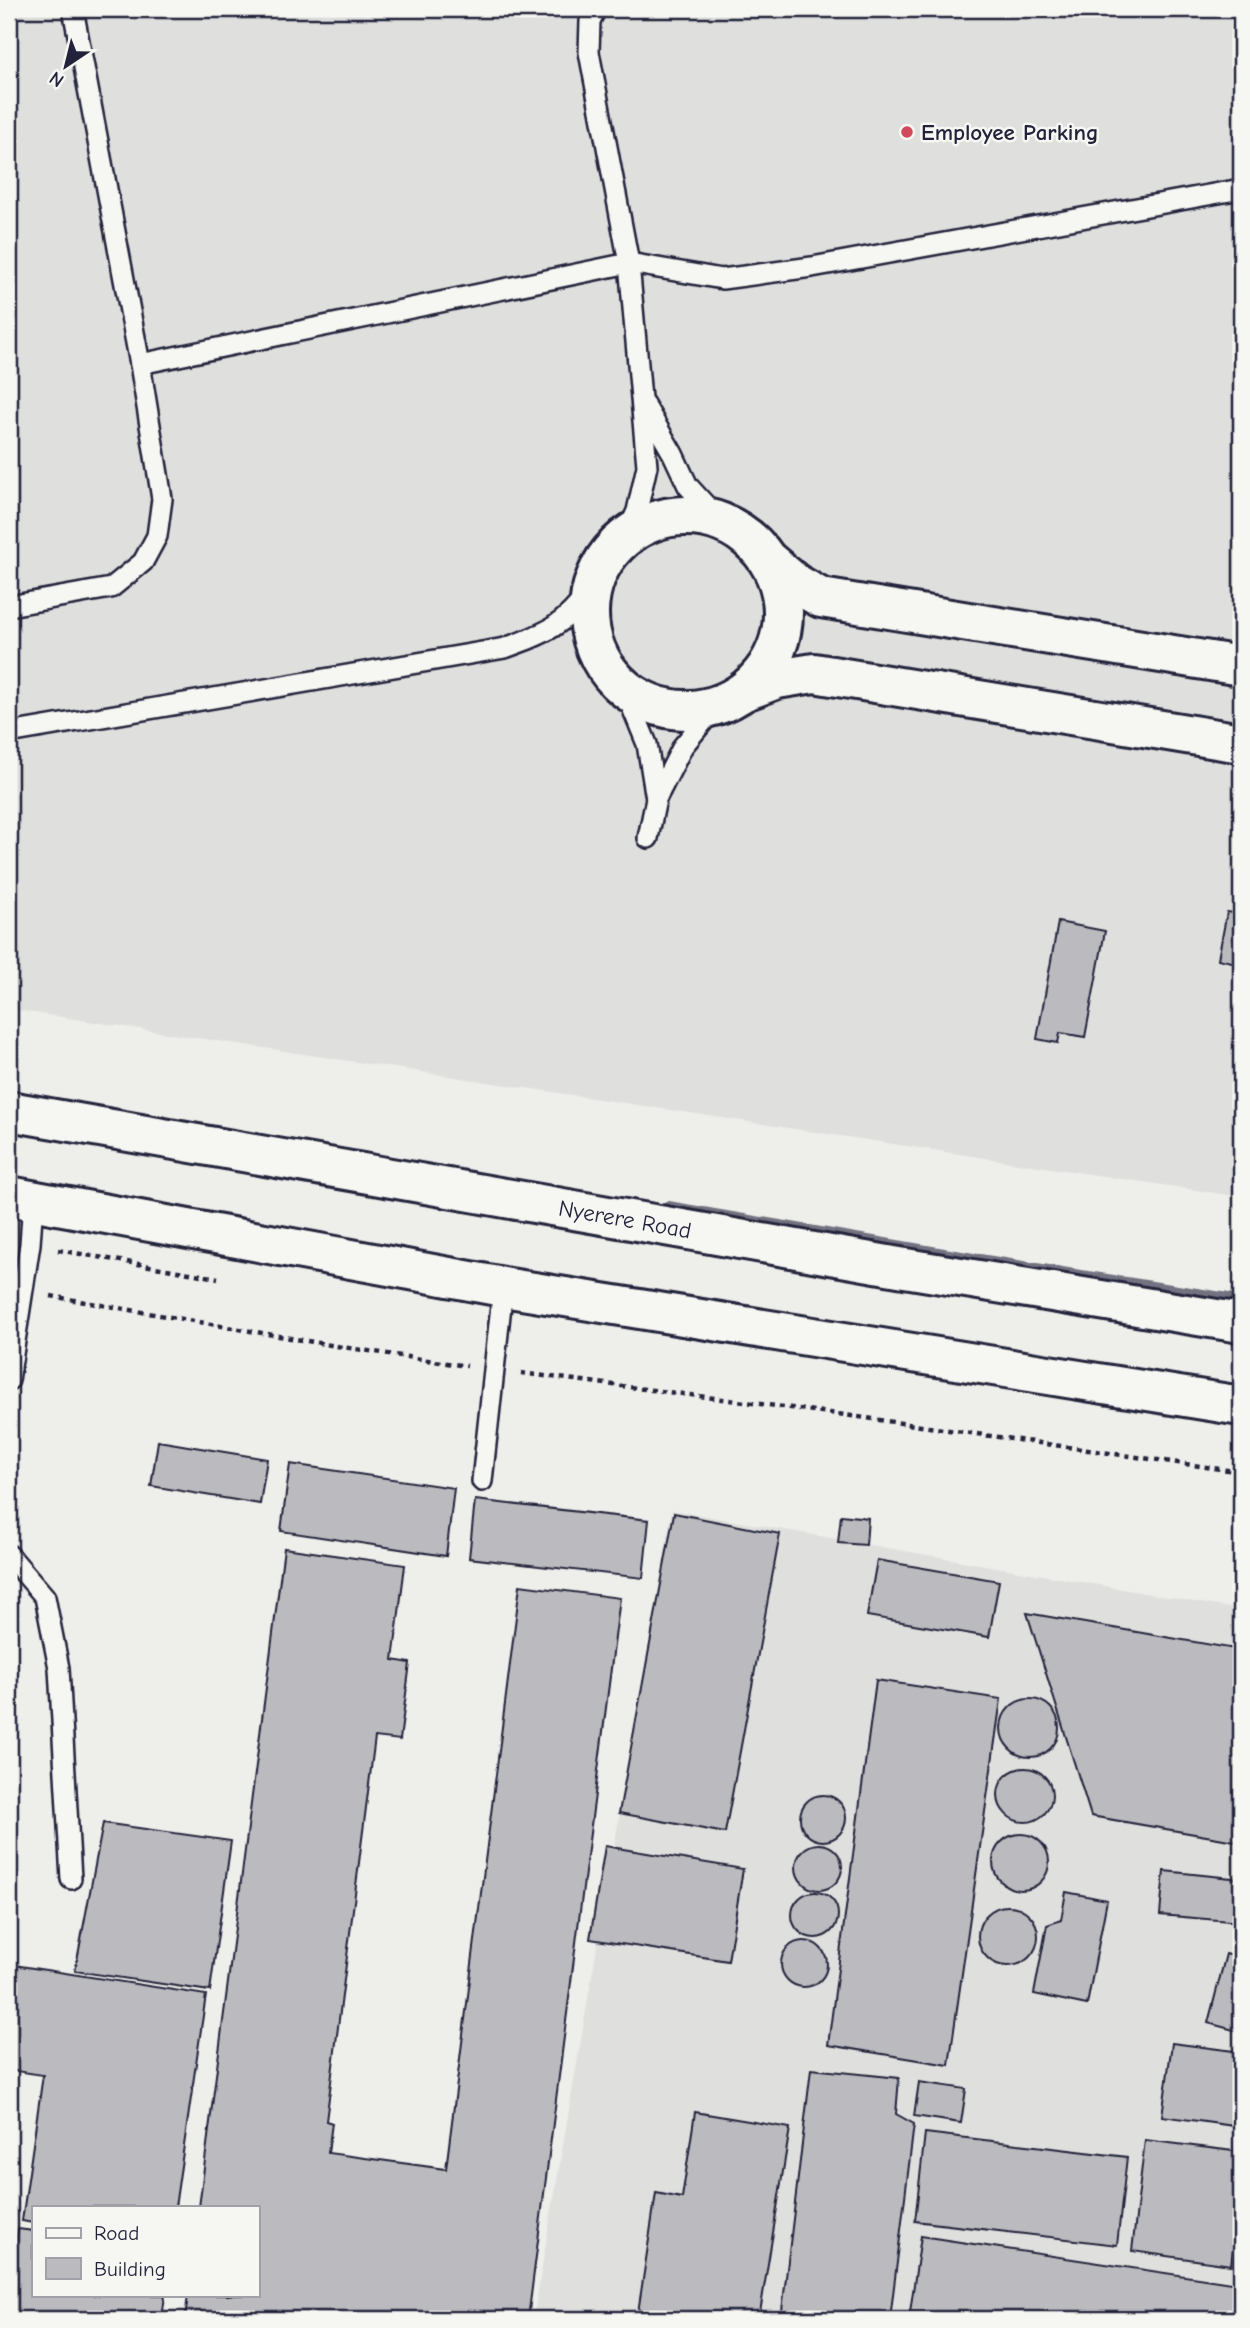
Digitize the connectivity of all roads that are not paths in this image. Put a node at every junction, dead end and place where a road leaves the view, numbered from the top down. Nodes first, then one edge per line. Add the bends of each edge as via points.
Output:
1 (73, 9) edge
2 (596, 9) edge
3 (1241, 190) edge
4 (629, 263) junction
5 (140, 364) junction
6 (640, 397) junction
7 (720, 521) junction
8 (625, 536) junction
9 (770, 562) junction
10 (590, 590) junction
11 (9, 606) edge
12 (1241, 666) edge
13 (624, 688) junction
14 (731, 698) junction
15 (9, 733) edge
16 (1241, 743) edge
17 (656, 799) junction
18 (648, 838) dead end
19 (9, 1111) edge
20 (21, 1199) edge
21 (503, 1287) junction
22 (1241, 1323) edge
23 (9, 1380) edge
24 (1241, 1406) edge
25 (482, 1481) dead end
26 (9, 1555) edge
27 (71, 1880) dead end

1 - 5 lane
2 - 4 lane via 590,21 589,52
3 - 4 lane via 722,279
4 - 5 lane
4 - 6 lane
5 - 11 lane via 162,499 158,536 143,562 111,587
6 - 7 lane via 688,486
6 - 8 lane via 647,466 637,511
7 - 8 main road via 687,515 654,520
7 - 9 main road via 748,538
8 - 10 main road via 603,560
9 - 12 main road via 821,598
9 - 14 main road via 780,584 782,632 762,675
10 - 13 main road via 588,617 594,643 606,668
10 - 15 lane via 575,612 549,632 505,648
13 - 14 main road via 668,709 693,710
13 - 17 lane via 647,744
14 - 16 main road via 777,679 814,673
14 - 17 lane via 682,746
17 - 18 lane
19 - 22 main road, Nyerere Road
20 - 21 main road
20 - 23 lane via 22,1291
21 - 24 main road
21 - 25 lane
26 - 27 lane via 45,1597 60,1668

